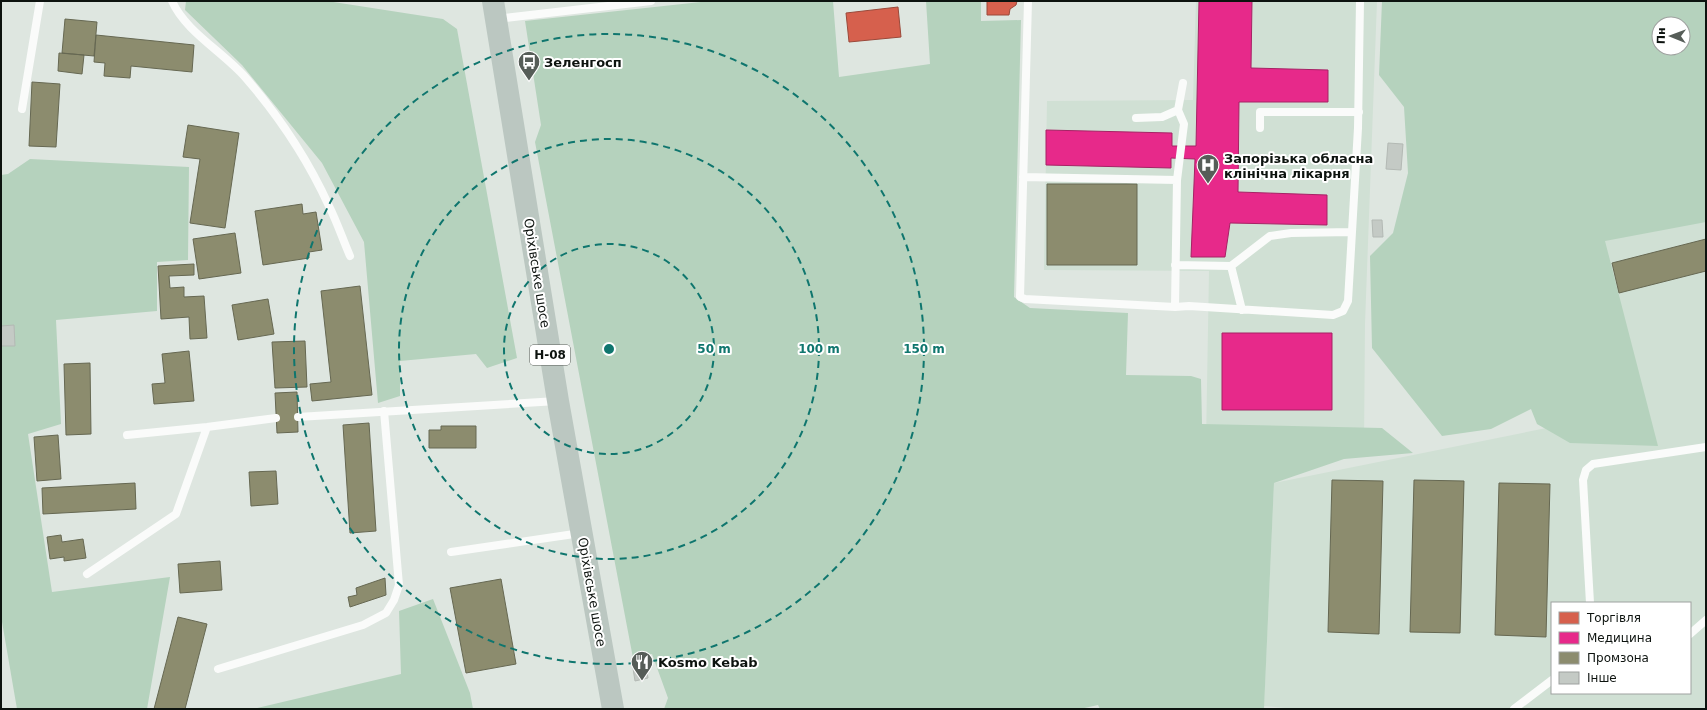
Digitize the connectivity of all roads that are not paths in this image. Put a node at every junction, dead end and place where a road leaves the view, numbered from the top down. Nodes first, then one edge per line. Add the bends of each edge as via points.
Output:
1 (40, 1) edge
2 (172, 1) edge
3 (651, 1) edge
4 (1028, 1) edge
5 (1360, 1) edge
6 (495, 10) edge
7 (1183, 84) dead end
8 (22, 108) dead end
9 (1178, 110) junction
10 (1359, 112) junction
11 (1136, 118) dead end
12 (1260, 128) dead end
13 (1022, 177) junction
14 (1177, 180) junction
15 (1352, 232) junction
16 (350, 256) dead end
17 (1176, 265) junction
18 (1230, 266) junction
19 (1175, 307) junction
20 (1242, 310) junction
21 (558, 401) junction
22 (384, 411) junction
23 (298, 417) dead end
24 (276, 418) dead end
25 (207, 427) junction
26 (127, 435) dead end
27 (1706, 447) edge
28 (581, 533) junction
29 (451, 552) dead end
30 (87, 574) dead end
31 (1590, 602) edge
32 (1706, 620) edge
33 (1691, 633) edge
34 (218, 669) dead end
35 (1551, 681) edge
36 (613, 709) edge
37 (1514, 709) edge

1 - 8 lane
2 - 16 lane via 182,18 244,76 277,118 307,164 329,206
3 - 6 lane
4 - 13 lane
5 - 10 lane
6 - 21 main road, Оріхівське шосе / Н-08
7 - 9 lane
9 - 11 lane via 1162,117
9 - 14 lane via 1184,124
10 - 12 lane via 1260,112
10 - 15 lane
13 - 14 lane
13 - 19 lane via 1020,297
14 - 17 lane
15 - 18 lane via 1270,236
15 - 20 lane via 1348,301 1343,311 1333,315
17 - 18 lane
17 - 19 lane
18 - 20 lane
19 - 20 lane
21 - 22 lane
21 - 28 main road, Оріхівське шосе / Н-08
22 - 23 lane
22 - 34 lane via 399,585 386,613 363,625
24 - 25 lane
25 - 26 lane
25 - 30 lane via 176,514
27 - 31 lane via 1593,464 1586,470 1583,480
28 - 29 lane
28 - 36 main road, Оріхівське шосе / Н-08
32 - 33 lane
35 - 37 lane

